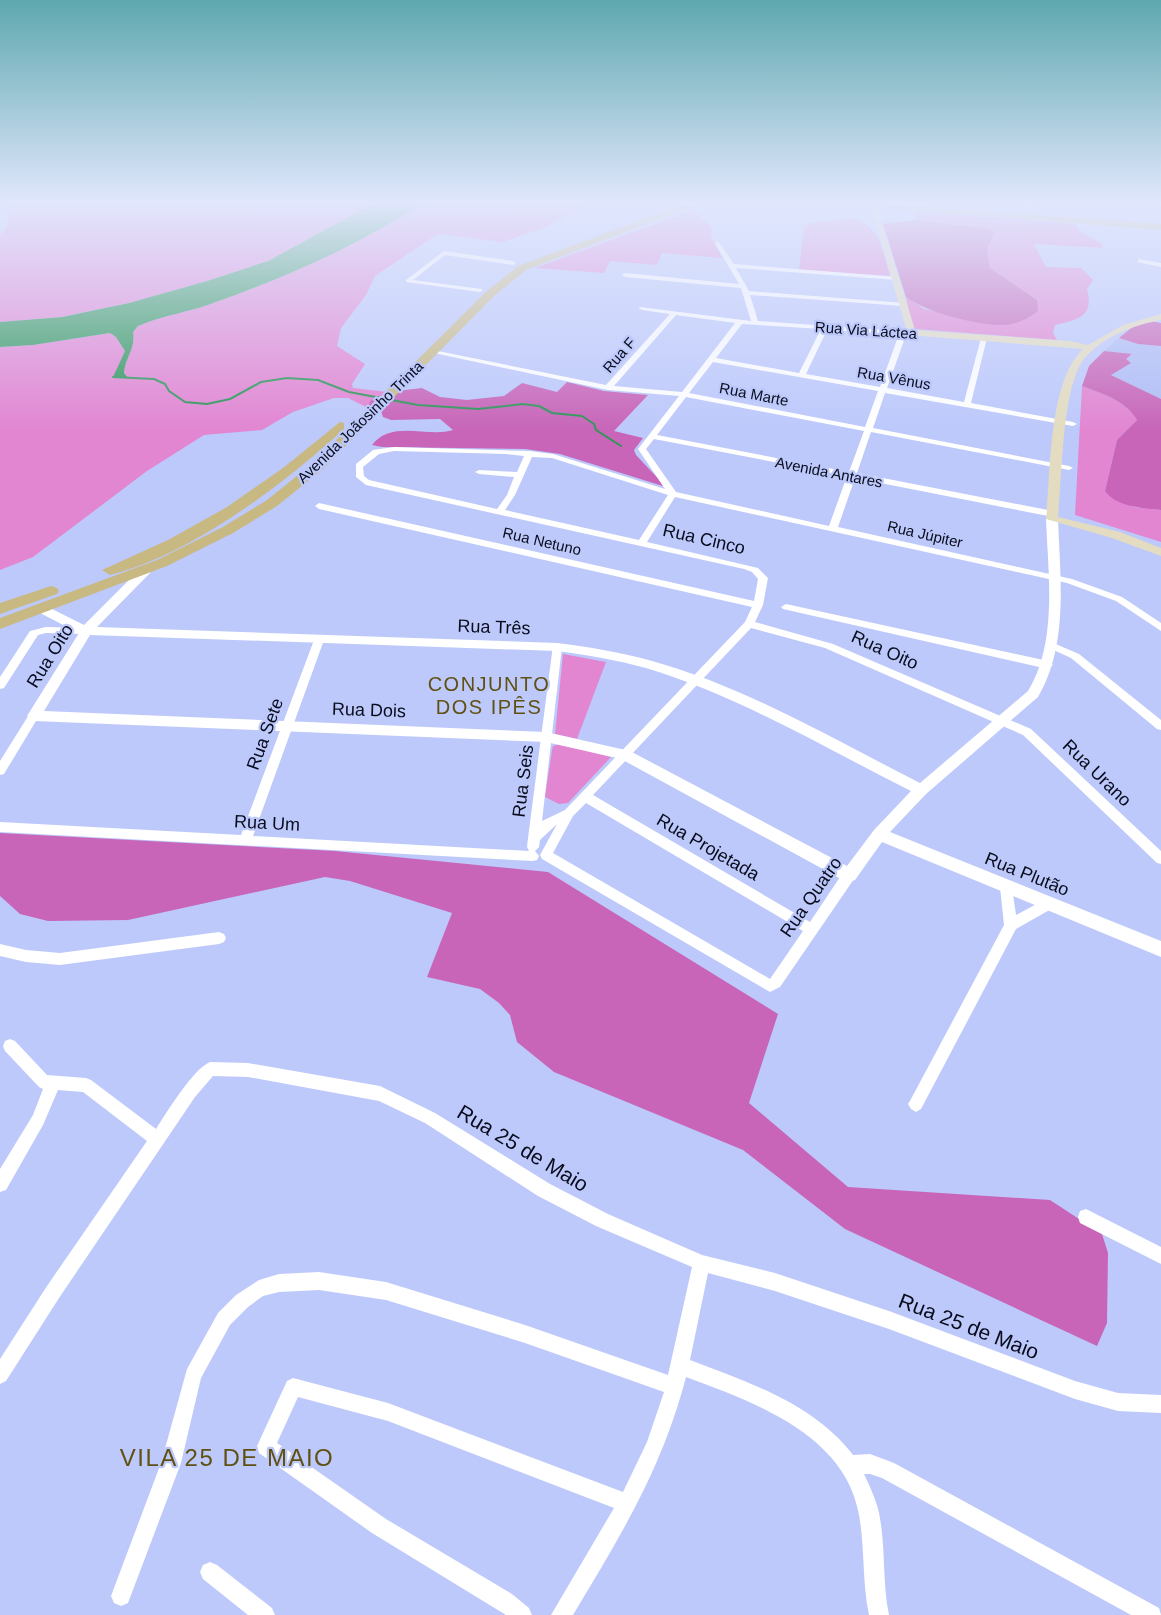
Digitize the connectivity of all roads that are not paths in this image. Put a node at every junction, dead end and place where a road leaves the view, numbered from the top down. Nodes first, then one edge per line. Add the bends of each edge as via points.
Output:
1 (411, 278) edge
2 (494, 278) edge
3 (509, 278) edge
4 (652, 278) edge
5 (739, 278) edge
6 (896, 278) edge
7 (480, 290) junction
8 (745, 290) junction
9 (903, 304) junction
10 (642, 308) dead end
11 (674, 313) junction
12 (1161, 317) edge
13 (740, 321) junction
14 (755, 322) junction
15 (825, 327) junction
16 (907, 333) junction
17 (984, 338) junction
18 (1090, 348) junction
19 (433, 352) junction
20 (711, 359) junction
21 (414, 360) junction
22 (802, 375) junction
23 (608, 387) junction
24 (884, 390) junction
25 (683, 394) junction
26 (967, 405) junction
27 (1068, 423) junction
28 (869, 429) junction
29 (652, 436) junction
30 (529, 453) junction
31 (1064, 467) junction
32 (479, 472) dead end
33 (519, 475) junction
34 (852, 476) junction
35 (366, 482) joint
36 (673, 494) junction
37 (319, 506) dead end
38 (500, 511) junction
39 (1058, 518) junction
40 (832, 528) junction
41 (642, 543) junction
42 (1161, 546) edge
43 (1161, 552) edge
44 (146, 570) junction
45 (1054, 578) junction
46 (758, 605) junction
47 (786, 607) dead end
48 (0, 609) edge
49 (42, 609) junction
50 (0, 624) edge
51 (749, 624) junction
52 (1161, 628) edge
53 (86, 631) junction
54 (319, 640) junction
55 (1051, 645) junction
56 (557, 647) junction
57 (1048, 665) junction
58 (697, 679) junction
59 (0, 685) edge
60 (34, 716) junction
61 (1002, 721) junction
62 (287, 726) junction
63 (1161, 726) edge
64 (546, 737) junction
65 (625, 755) junction
66 (0, 771) edge
67 (921, 790) junction
68 (585, 796) junction
69 (569, 813) junction
70 (0, 819) edge
71 (0, 827) edge
72 (879, 834) junction
73 (246, 837) junction
74 (537, 850) junction
75 (1161, 860) edge
76 (849, 875) junction
77 (1006, 887) junction
78 (1048, 904) junction
79 (1011, 925) junction
80 (812, 930) junction
81 (219, 938) dead end
82 (1161, 949) edge
83 (0, 950) edge
84 (775, 983) joint
85 (10, 1046) dead end
86 (53, 1084) junction
87 (916, 1104) dead end
88 (158, 1140) junction
89 (0, 1184) edge
90 (1086, 1217) dead end
91 (1161, 1256) edge
92 (702, 1263) junction
93 (678, 1365) junction
94 (0, 1375) edge
95 (673, 1386) junction
96 (1161, 1404) edge
97 (851, 1465) junction
98 (627, 1503) junction
99 (210, 1572) dead end
100 (121, 1596) dead end
101 (265, 1615) edge
102 (522, 1615) edge
103 (561, 1615) edge
104 (879, 1615) edge
105 (1152, 1615) edge

1 - 7 street via 408,281
2 - 7 main road, Avenida Joãosinho Trinta
3 - 19 main road, Avenida Joãosinho Trinta
4 - 8 street
5 - 8 street
6 - 9 main road
7 - 21 main road, Avenida Joãosinho Trinta
8 - 9 street
8 - 14 street
9 - 16 main road
10 - 11 street, Rua Via Láctea
11 - 13 street, Rua Via Láctea
11 - 23 street, Rua F
12 - 18 main road via 1135,323
13 - 14 street, Rua Via Láctea
13 - 20 street
14 - 15 street, Rua Via Láctea
15 - 16 street, Rua Via Láctea
15 - 22 street
16 - 17 main road, Rua Via Láctea
16 - 24 street
17 - 18 main road, Rua Via Láctea
17 - 26 street
18 - 27 main road via 1093,351 1078,376
19 - 21 main road, Avenida Joãosinho Trinta
19 - 23 street, Rua Marte
20 - 22 street, Rua Vênus
20 - 25 street
21 - 44 main road, Avenida Joãosinho Trinta via 368,417 318,466 272,503 228,530
21 - 48 main road, Avenida Joãosinho Trinta via 287,474 222,518 114,569
22 - 24 street, Rua Vênus
23 - 25 street, Rua Marte
24 - 26 street, Rua Vênus
24 - 28 street
25 - 28 street, Rua Marte
25 - 29 street
26 - 27 street, Rua Vênus
27 - 31 main road
28 - 31 street, Rua Marte
28 - 34 street
29 - 34 street, Avenida Antares
29 - 36 street via 642,452
30 - 33 street
30 - 35 street, Rua Júpiter via 384,450 359,466 360,477
30 - 36 street, Rua Júpiter via 576,462
31 - 39 main road
32 - 33 street
33 - 38 street
34 - 39 street, Avenida Antares
34 - 40 street
35 - 38 street, Rua Cinco
36 - 40 street, Rua Júpiter
36 - 41 street
37 - 46 street, Rua Netuno
38 - 41 street, Rua Cinco
39 - 42 main road, Avenida Antares via 1119,530
39 - 43 main road, Avenida Antares
39 - 45 street, Rua Quatro
40 - 45 street, Rua Júpiter
41 - 46 street, Rua Cinco via 755,570 763,578
44 - 49 main road, Avenida Joãosinho Trinta
44 - 53 street, Rua Oito
45 - 52 street, Rua Júpiter via 1106,593
45 - 55 street, Rua Quatro
46 - 51 street, Rua Cinco
47 - 57 street
49 - 50 main road, Avenida Joãosinho Trinta
49 - 53 street, Rua Três
51 - 58 street, Rua Cinco
51 - 61 street, Rua Oito via 829,645
53 - 54 street, Rua Três
53 - 59 street via 34,633
53 - 60 street, Rua Oito
54 - 56 street, Rua Três
54 - 62 street, Rua Sete
55 - 57 street, Rua Quatro
55 - 63 street via 1075,656
56 - 58 street, Rua Três via 591,651
56 - 64 street, Rua Seis
57 - 61 street, Rua Quatro via 1039,687
58 - 65 street, Rua Cinco
58 - 67 street, Rua Três
60 - 62 street, Rua Dois
60 - 66 street, Rua Oito
61 - 67 street, Rua Quatro
61 - 75 street, Rua Urano via 1032,736
62 - 64 street, Rua Dois
62 - 73 street, Rua Sete
64 - 65 street, Rua Dois
64 - 74 street, Rua Seis
65 - 68 street, Rua Cinco
65 - 76 street, Rua Dois
67 - 72 street, Rua Quatro
68 - 69 street, Rua Cinco
68 - 80 street, Rua Projetada
69 - 74 street, Rua Cinco
69 - 74 street, Rua Cinco via 549,822
70 - 73 street, Rua Um
71 - 73 street, Rua Um
72 - 76 street, Rua Quatro
72 - 77 street, Rua Plutão
73 - 74 street, Rua Um
74 - 84 street, Rua Um via 765,985
76 - 80 street, Rua Quatro
77 - 78 street, Rua Plutão
77 - 79 street
78 - 79 street
78 - 82 street, Rua Plutão
79 - 87 street
80 - 84 street, Rua Quatro
81 - 83 street via 69,959
85 - 86 street via 44,1082
86 - 88 street via 86,1085
86 - 89 street via 38,1120
88 - 92 street, Rua 25 de Maio via 190,1092 212,1068 287,1076 380,1094 430,1118 535,1184 593,1215
88 - 94 street, Rua 25 de Maio
90 - 91 street
92 - 93 street
92 - 96 street, Rua 25 de Maio via 775,1282 879,1317 1075,1390 1119,1402
93 - 95 street
93 - 97 street via 760,1397 824,1436
95 - 98 street via 657,1442
95 - 100 street via 386,1291 319,1281 279,1283 260,1290 224,1319 193,1375 171,1463
97 - 104 street via 867,1503
97 - 105 street via 870,1464 887,1470
98 - 102 street via 388,1412 293,1387 266,1446 379,1526
98 - 103 street
99 - 101 street

